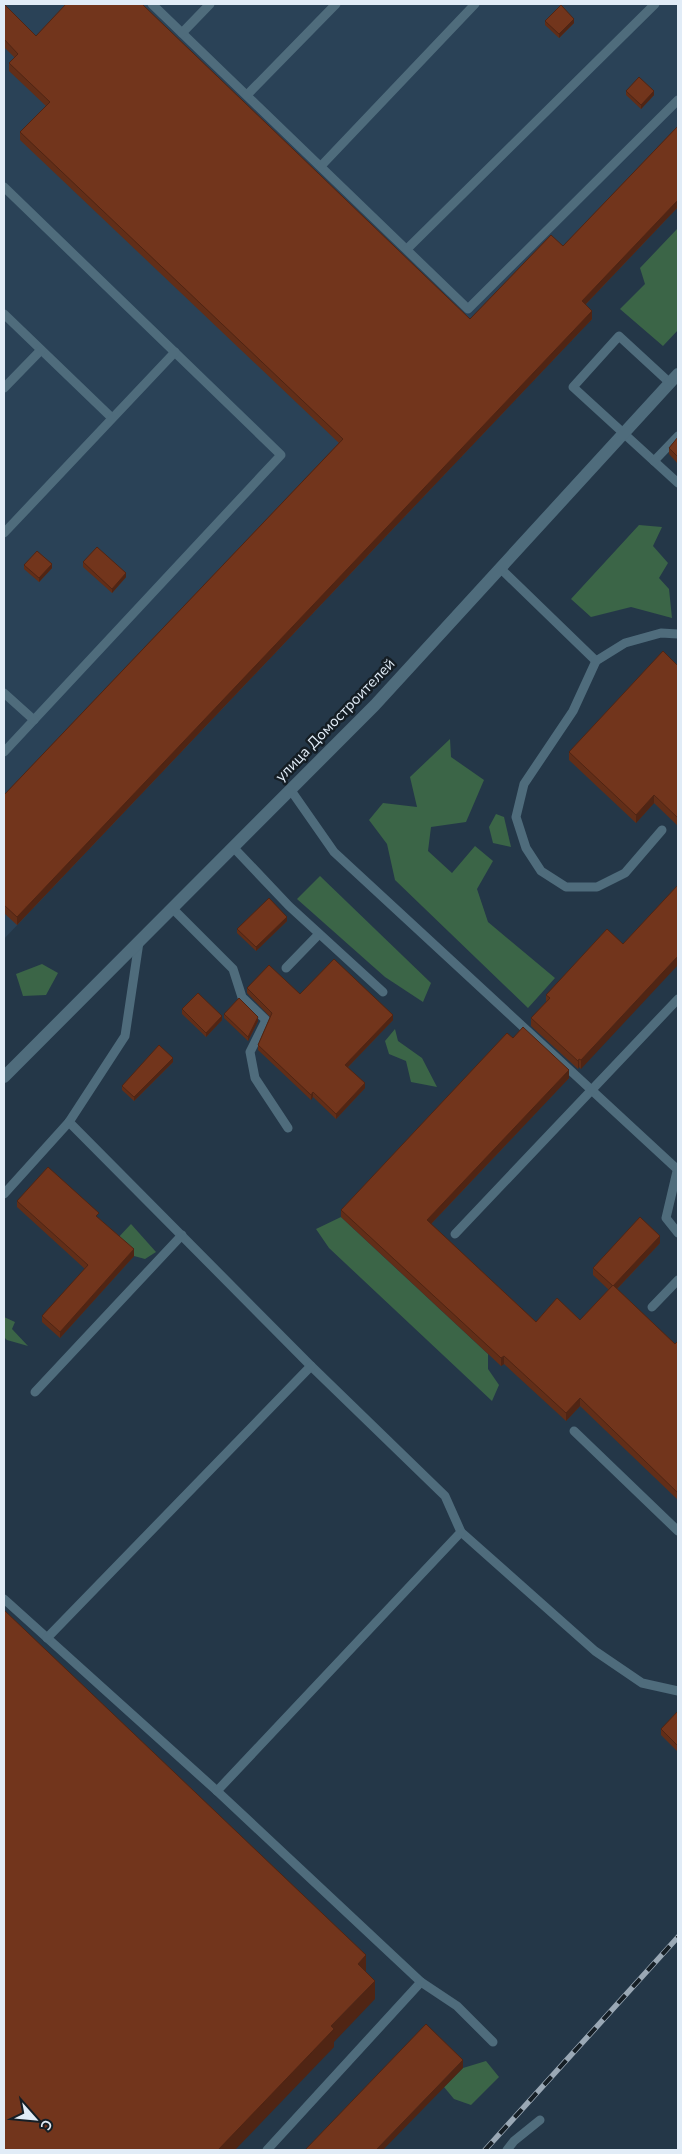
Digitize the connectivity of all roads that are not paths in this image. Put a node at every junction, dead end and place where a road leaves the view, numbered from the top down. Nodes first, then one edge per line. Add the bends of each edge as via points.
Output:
1 (152, 4) edge
2 (210, 4) edge
3 (336, 4) edge
4 (476, 4) edge
5 (655, 4) edge
6 (182, 33) junction
7 (247, 95) junction
8 (678, 100) edge
9 (321, 166) junction
10 (4, 187) edge
11 (407, 249) junction
12 (4, 314) edge
13 (41, 350) junction
14 (174, 352) junction
15 (674, 378) edge
16 (4, 388) edge
17 (112, 418) junction
18 (624, 433) junction
19 (678, 436) edge
20 (654, 461) junction
21 (678, 483) edge
22 (4, 532) edge
23 (500, 568) junction
24 (678, 634) edge
25 (596, 661) junction
26 (4, 693) edge
27 (34, 720) junction
28 (4, 752) edge
29 (290, 789) junction
30 (662, 830) dead end
31 (233, 847) junction
32 (172, 908) junction
33 (319, 934) junction
34 (139, 942) junction
35 (286, 968) dead end
36 (383, 992) dead end
37 (678, 999) edge
38 (4, 1077) edge
39 (591, 1090) junction
40 (69, 1122) junction
41 (288, 1128) dead end
42 (678, 1168) edge
43 (4, 1194) edge
44 (678, 1233) edge
45 (455, 1234) dead end
46 (182, 1235) junction
47 (678, 1280) edge
48 (652, 1307) dead end
49 (312, 1366) junction
50 (36, 1392) dead end
51 (574, 1431) dead end
52 (678, 1531) edge
53 (461, 1532) junction
54 (4, 1599) edge
55 (48, 1638) junction
56 (678, 1691) edge
57 (217, 1791) junction
58 (421, 1982) junction
59 (493, 2042) dead end
60 (540, 2120) dead end
61 (267, 2150) edge
62 (507, 2150) edge

1 - 6 lane
2 - 6 lane
3 - 7 lane
4 - 9 lane
5 - 11 lane
6 - 7 lane
7 - 9 lane
8 - 11 lane via 468,309
9 - 11 lane
10 - 14 lane
12 - 13 lane
13 - 16 lane
13 - 17 lane
14 - 17 lane
14 - 27 lane via 281,456
15 - 18 street, улица Домостроителей
15 - 18 lane via 619,336 573,387
17 - 22 lane
18 - 20 lane
18 - 23 street, улица Домостроителей
19 - 20 lane
20 - 21 lane
23 - 25 lane
23 - 29 street, улица Домостроителей via 375,705
24 - 25 lane via 661,633 625,643
25 - 30 lane via 573,711 524,784 516,816 526,848 541,871 566,887 597,887 626,873
26 - 27 lane
27 - 28 lane
29 - 31 street, улица Домостроителей
29 - 39 lane via 334,852
31 - 32 street, улица Домостроителей
31 - 33 lane
32 - 34 street, улица Домостроителей
32 - 41 lane via 233,969 242,997 266,1020 250,1052 254,1078
33 - 35 lane
33 - 36 lane
34 - 38 street, улица Домостроителей
34 - 40 lane via 125,1036
37 - 39 lane
39 - 42 lane
39 - 45 lane
40 - 43 lane
40 - 46 lane
42 - 44 lane via 666,1218
46 - 49 lane
46 - 50 lane
47 - 48 lane
49 - 53 lane via 445,1496
49 - 55 lane
51 - 52 lane
53 - 56 lane via 595,1651 642,1684
53 - 57 lane
54 - 55 lane
55 - 57 lane
57 - 58 lane
58 - 59 lane via 457,2006
58 - 61 lane
60 - 62 lane

